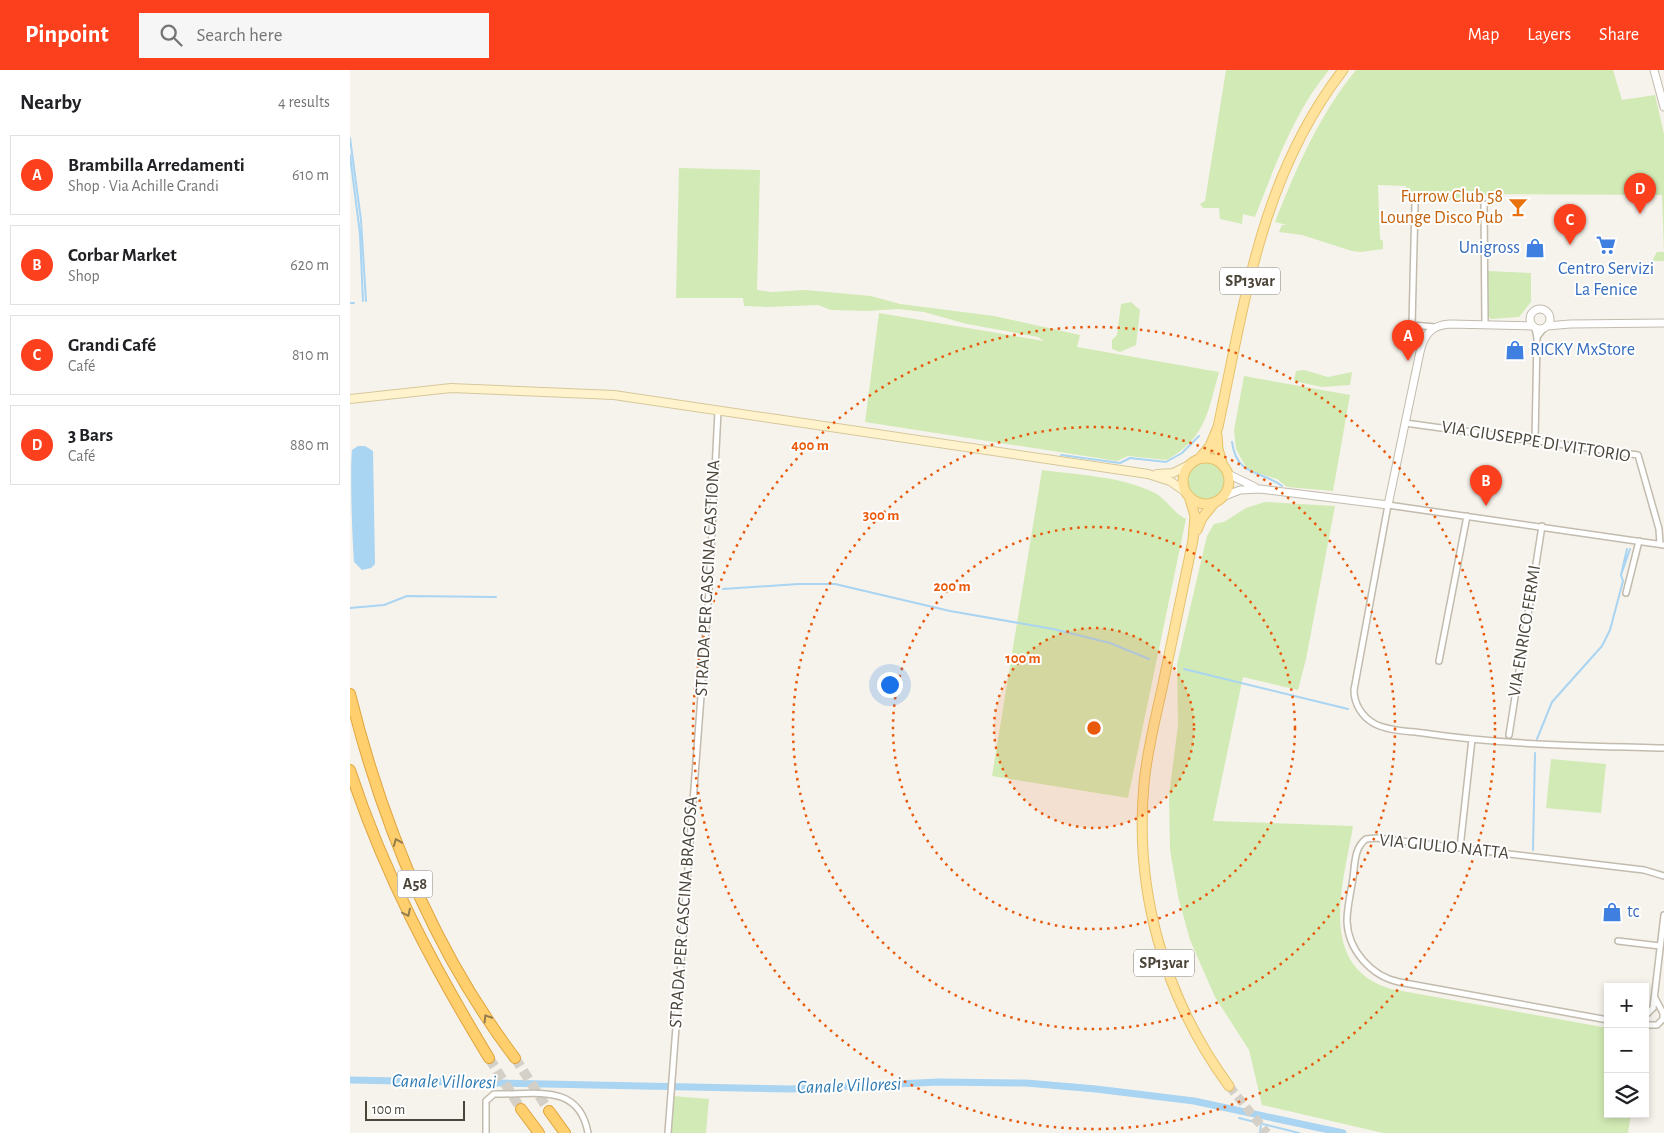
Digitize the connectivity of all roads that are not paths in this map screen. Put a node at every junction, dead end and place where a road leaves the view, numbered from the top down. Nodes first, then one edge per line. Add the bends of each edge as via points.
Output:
1 (1343, 70) edge
2 (1654, 70) edge
3 (1664, 107) edge
4 (1415, 204) dead end
5 (1484, 204) dead end
6 (1549, 314) junction
7 (1531, 315) junction
8 (1485, 323) junction
9 (1664, 323) edge
10 (1514, 324) junction
11 (1570, 324) junction
12 (1435, 327) junction
13 (1534, 327) junction
14 (1546, 327) junction
15 (1537, 338) junction
16 (350, 399) edge
17 (718, 411) junction
18 (1405, 423) junction
19 (1218, 427) junction
20 (1535, 441) junction
21 (1195, 462) junction
22 (1226, 470) junction
23 (1148, 474) junction
24 (1260, 489) junction
25 (1188, 494) junction
26 (1219, 499) junction
27 (1388, 505) junction
28 (1466, 516) junction
29 (1542, 526) junction
30 (1193, 540) junction
31 (1639, 541) junction
32 (1662, 544) edge
33 (1626, 593) dead end
34 (1439, 661) dead end
35 (350, 694) edge
36 (1509, 735) dead end
37 (1472, 740) junction
38 (698, 745) joint
39 (1664, 748) edge
40 (350, 770) edge
41 (1460, 848) junction
42 (1664, 876) edge
43 (1664, 915) edge
44 (1618, 941) dead end
45 (1660, 946) junction
46 (1655, 998) junction
47 (1653, 1008) junction
48 (1660, 1010) junction
49 (1649, 1013) edge
50 (1604, 1019) edge
51 (1663, 1022) edge
52 (1649, 1024) edge
53 (489, 1058) tunnel mouth
54 (515, 1058) tunnel mouth
55 (1229, 1086) tunnel mouth
56 (549, 1111) tunnel mouth
57 (486, 1133) edge
58 (534, 1133) edge
59 (539, 1133) edge
60 (565, 1133) edge
61 (588, 1133) edge
62 (668, 1133) edge

1 - 19 main road, SP13var via 1304,128 1265,218
2 - 3 street
4 - 12 street via 1412,326
5 - 8 street
6 - 7 street via 1540,310
6 - 11 street
6 - 14 street via 1550,321
7 - 10 street
7 - 13 street
8 - 10 street
8 - 12 street
9 - 11 street
10 - 13 street
11 - 14 street
12 - 18 street via 1426,334 1422,343
13 - 14 street
13 - 15 street
14 - 15 street
15 - 20 street
16 - 17 main road via 452,388 596,394
17 - 23 main road
17 - 38 street, STRADA PER CASCINA CASTIONA
18 - 20 street, VIA GIUSEPPE DI VITTORIO
18 - 27 street
19 - 21 main road, SP13var via 1210,446
19 - 22 main road, SP13var via 1218,449
20 - 32 street, VIA GIUSEPPE DI VITTORIO via 1638,455
21 - 22 main road via 1213,460
21 - 23 main road via 1173,473
21 - 25 main road, SP13var via 1184,476
22 - 24 street via 1241,482
22 - 26 main road, SP13var via 1228,487
23 - 25 main road via 1170,480
24 - 26 street via 1240,490
24 - 27 street
25 - 26 main road via 1203,503
25 - 30 main road, SP13var via 1195,516
26 - 30 main road, SP13var via 1202,518
27 - 28 street
27 - 37 street via 1354,690 1356,702 1362,714 1382,727
28 - 29 street
28 - 34 street
29 - 31 street
29 - 36 street, VIA ENRICO FERMI
30 - 55 main road, SP13var via 1147,759 1142,809 1143,860 1152,918 1169,975 1193,1029
31 - 32 street
31 - 33 street
54 -> 35 highway, A58 via 467,985 418,891 378,793
37 - 39 street
37 - 41 street
38 - 62 street, STRADA PER CASCINA BRAGOSA
40 -> 53 highway, A58 via 373,836 402,902 439,974
41 - 42 street, VIA GIULIO NATTA via 1644,870
41 - 50 street, VIA GIULIO NATTA via 1376,838 1366,839 1361,844 1357,849 1347,923 1353,945 1363,960 1372,970 1393,981
43 - 45 street
44 - 45 street
45 - 46 street
46 - 47 street
46 - 48 street
47 - 48 street
47 - 49 street
48 - 51 street
51 - 52 street
56 - 60 highway
57 - 61 street via 486,1101 494,1094 566,1097 585,1118
58 - 59 highway via 521,1109

